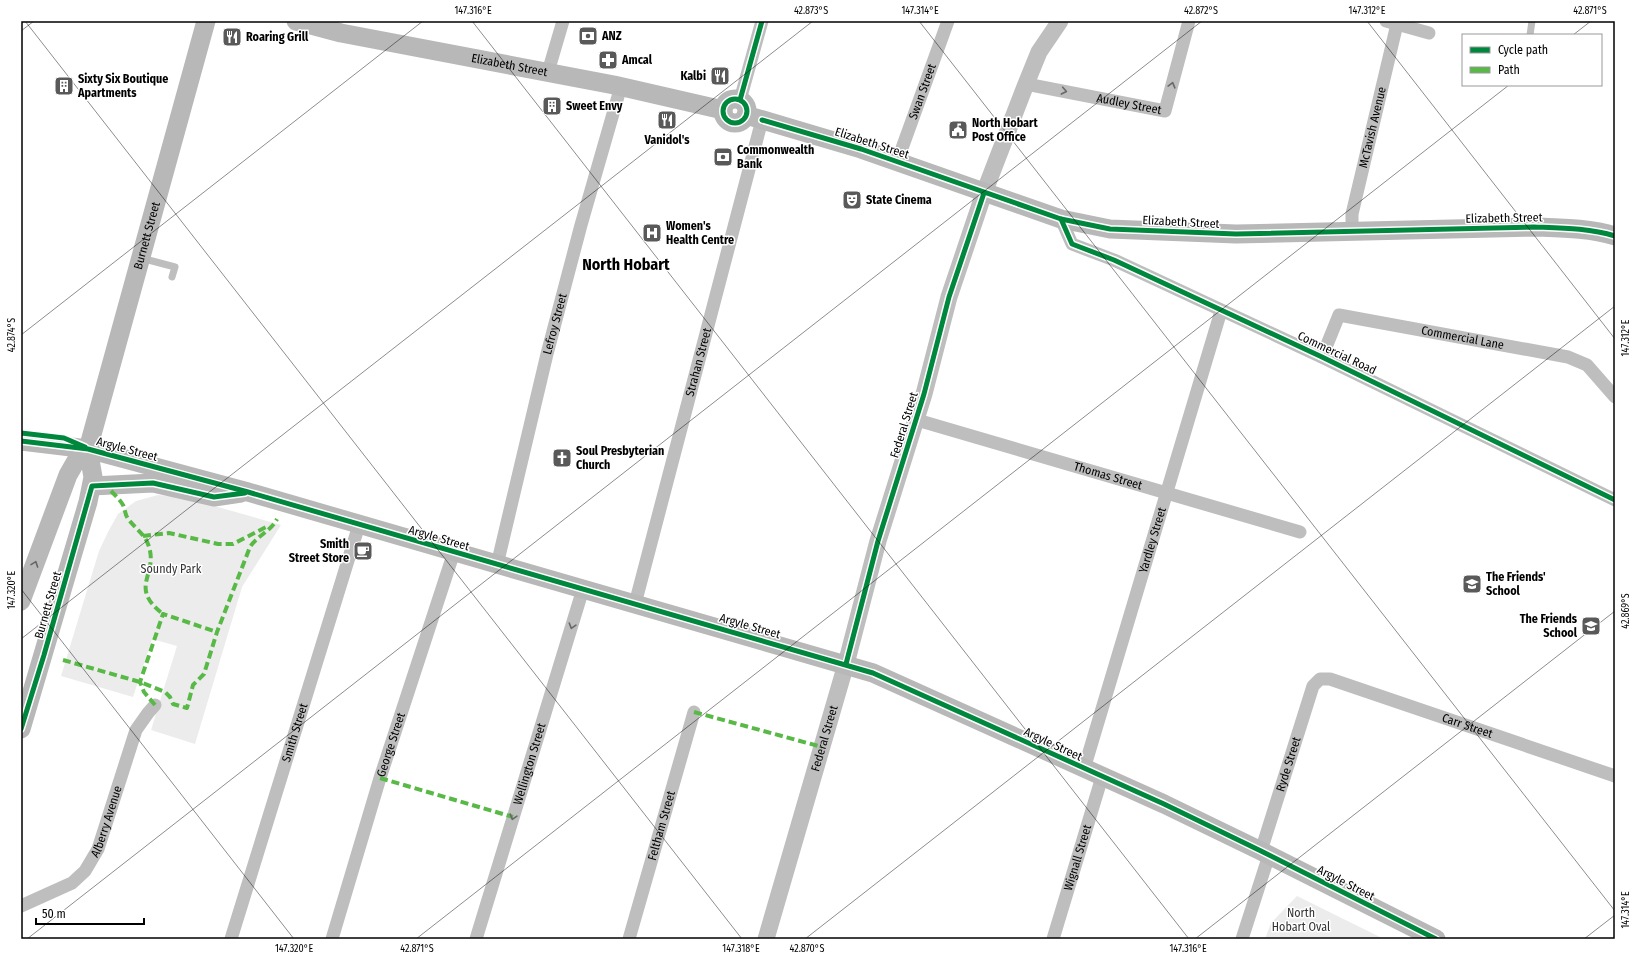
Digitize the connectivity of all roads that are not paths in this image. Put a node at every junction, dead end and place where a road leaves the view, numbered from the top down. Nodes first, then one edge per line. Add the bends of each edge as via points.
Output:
1 (206, 21) edge
2 (296, 21) edge
3 (563, 21) edge
4 (762, 21) edge
5 (948, 21) edge
6 (1060, 21) edge
7 (1189, 21) edge
8 (1532, 21) edge
9 (1391, 23) edge
10 (1430, 33) dead end
11 (1530, 34) edge
12 (548, 72) junction
13 (1026, 84) junction
14 (622, 86) junction
15 (750, 112) junction
16 (897, 162) junction
17 (984, 193) junction
18 (1061, 219) junction
19 (1352, 232) junction
20 (1615, 236) edge
21 (141, 258) junction
22 (172, 277) dead end
23 (1221, 311) junction
24 (1322, 357) junction
25 (1615, 397) edge
26 (917, 420) junction
27 (21, 441) edge
28 (88, 449) junction
29 (92, 486) junction
30 (248, 492) junction
31 (1167, 494) junction
32 (1615, 500) edge
33 (359, 525) junction
34 (1300, 532) dead end
35 (454, 552) junction
36 (497, 565) junction
37 (583, 589) junction
38 (21, 601) edge
39 (635, 604) junction
40 (846, 664) junction
41 (1320, 679) joint
42 (155, 706) dead end
43 (694, 712) dead end
44 (21, 728) edge
45 (1084, 769) junction
46 (1615, 776) edge
47 (1102, 778) junction
48 (1265, 853) junction
49 (21, 906) edge
50 (231, 939) edge
51 (332, 939) edge
52 (476, 939) edge
53 (629, 939) edge
54 (766, 939) edge
55 (1053, 939) edge
56 (1242, 939) edge
57 (1436, 939) edge

1 - 21 main road, Burnett Street
2 - 12 main road, Elizabeth Street via 341,33
3 - 12 street
4 - 15 street, Strahan Street
5 - 16 street, Swan Street
6 - 13 street, Federal Street via 1039,52
13 -> 7 street, Audley Street via 1165,111
8 - 11 lane
9 - 10 street, McTavish Avenue
9 - 19 street, McTavish Avenue via 1352,214
12 - 14 main road, Elizabeth Street
13 - 17 street, Federal Street
14 - 15 main road, Elizabeth Street via 723,110 730,122 738,123
14 - 36 street, Lefroy Street via 581,225 547,354
15 - 16 main road, Elizabeth Street
15 - 39 street, Strahan Street
16 - 17 main road, Elizabeth Street
17 - 18 main road, Elizabeth Street
17 - 26 street, Federal Street via 949,297
18 - 19 main road, Elizabeth Street via 1110,229 1236,234
18 - 23 street, Commercial Road via 1072,244 1114,260
19 - 20 main road, Elizabeth Street via 1534,227 1602,232
21 - 22 lane via 175,267
21 - 28 main road, Burnett Street
23 - 24 street, Commercial Road
23 - 31 street, Yardley Street
24 - 25 street, Commercial Lane via 1339,315 1568,357 1587,365
24 - 32 street, Commercial Road
26 - 31 street, Thomas Street
26 - 40 street, Federal Street via 878,541
27 - 28 main road, Argyle Street
28 - 29 main road, Burnett Street
28 - 30 main road, Argyle Street
38 -> 28 main road, Burnett Street via 68,475 76,461
29 - 30 main road via 153,483 214,497
29 - 44 main road, Burnett Street
30 - 33 main road, Argyle Street
31 - 34 street, Thomas Street
31 - 45 street, Yardley Street
33 - 35 main road, Argyle Street
33 - 50 street, Smith Street
35 - 36 main road, Argyle Street
35 - 51 street, George Street via 380,778
36 - 37 main road, Argyle Street
37 - 39 main road, Argyle Street
37 -> 52 street, Wellington Street
39 - 40 main road, Argyle Street
40 - 45 main road, Argyle Street via 907,687
40 - 54 street, Federal Street
41 - 46 street, Carr Street via 1330,679
41 - 48 street, Ryde Street via 1313,686
42 - 49 street, Alberry Avenue via 136,730 98,849 86,871 72,883
43 - 53 street, Feltham Street
45 - 47 main road, Argyle Street
47 - 48 main road, Argyle Street
47 - 55 street, Wignall Street
48 - 56 street, Ryde Street
48 - 57 main road, Argyle Street

